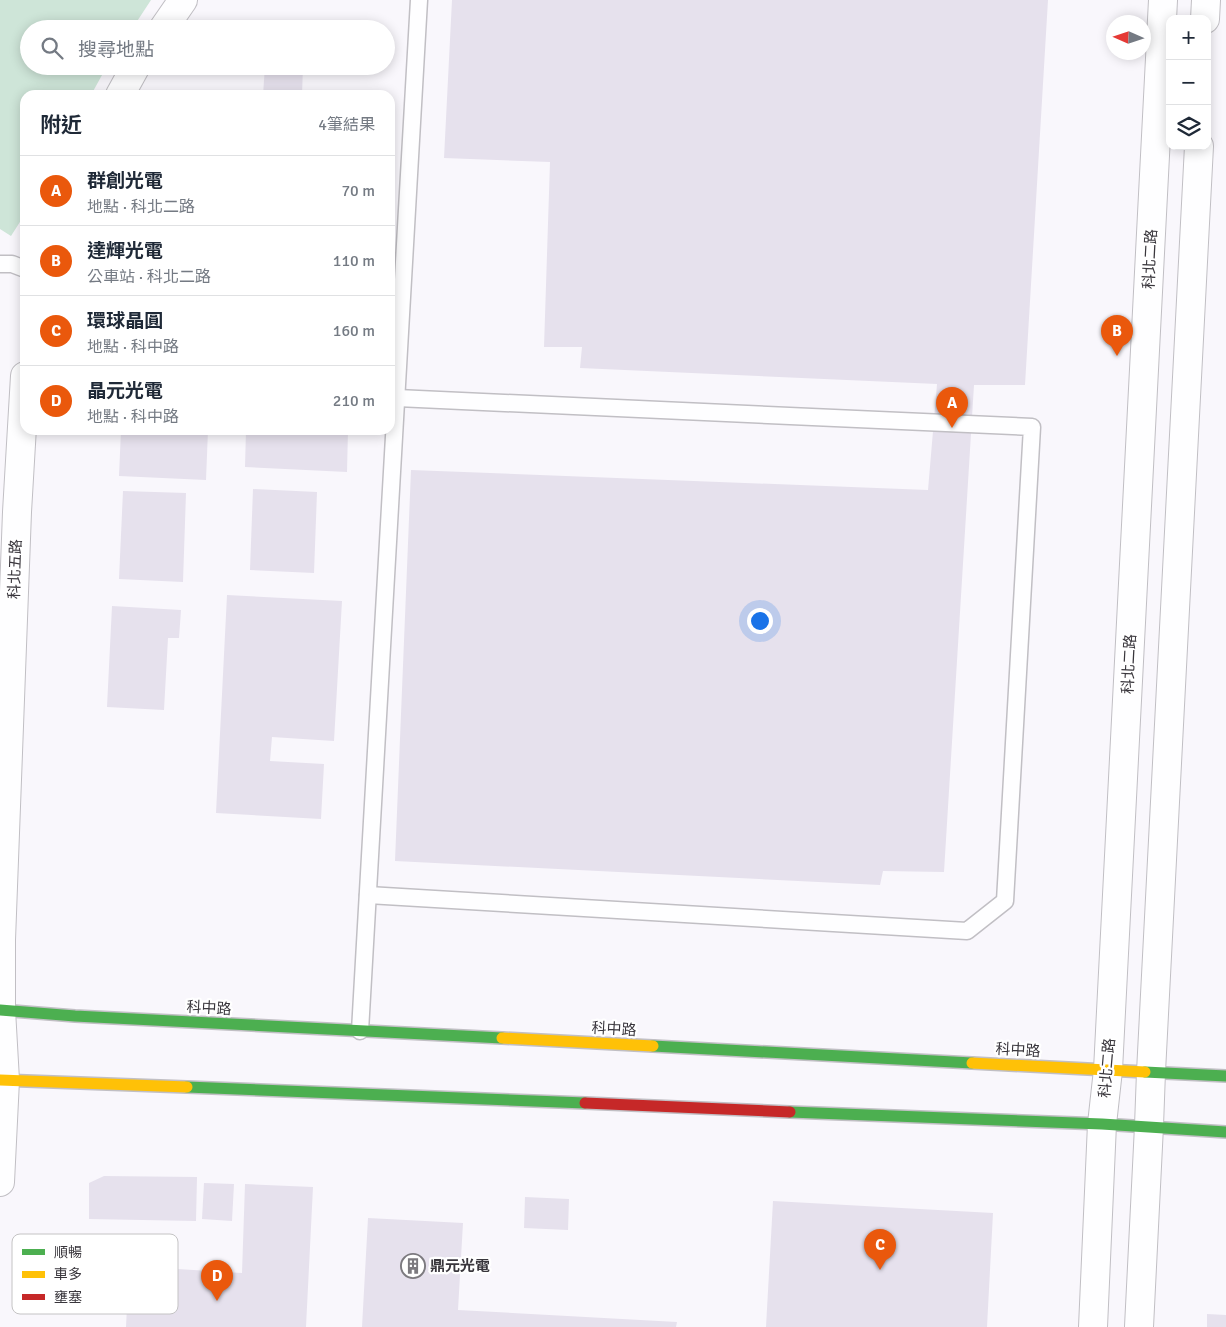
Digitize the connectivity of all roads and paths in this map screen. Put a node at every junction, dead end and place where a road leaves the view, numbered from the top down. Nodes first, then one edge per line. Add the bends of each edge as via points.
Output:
1 (183, 0) edge
2 (419, 0) edge
3 (1163, 0) edge
4 (1206, 0) edge
5 (1205, 15) edge
6 (169, 20) edge
7 (131, 75) edge
8 (123, 90) edge
9 (1199, 150) edge
10 (0, 264) edge
11 (20, 267) edge
12 (396, 398) junction
13 (20, 416) edge
14 (395, 416) edge
15 (394, 435) edge
16 (8, 511) edge
17 (3, 803) edge
18 (368, 895) junction
19 (0, 1010) edge
20 (360, 1031) junction
21 (1108, 1070) junction
22 (1151, 1072) junction
23 (1226, 1076) edge
24 (2, 1080) edge
25 (1102, 1124) junction
26 (1149, 1126) junction
27 (1226, 1132) edge
28 (0, 1182) edge
29 (1093, 1327) edge
30 (1139, 1327) edge

1 - 6 street
2 - 12 lane
3 - 21 street, 科北二路
4 - 5 street
7 - 8 street
9 - 22 street
10 - 11 lane
12 - 14 lane
12 - 18 lane via 1032,427 1005,901 967,931
13 - 16 street, 科北五路
15 - 18 lane
16 - 17 street, 科北五路
17 - 19 street, 科北五路
18 - 20 lane
19 - 20 street, 科中路
19 - 24 street, 科北五路
20 - 21 street, 科中路
21 - 22 street, 科中路
21 - 25 street, 科北二路
22 - 23 street, 科中路
22 - 26 street
24 - 25 street
24 - 28 street, 科北五路
25 - 26 street
25 - 29 street, 科北二路
26 - 27 street
26 - 30 street

